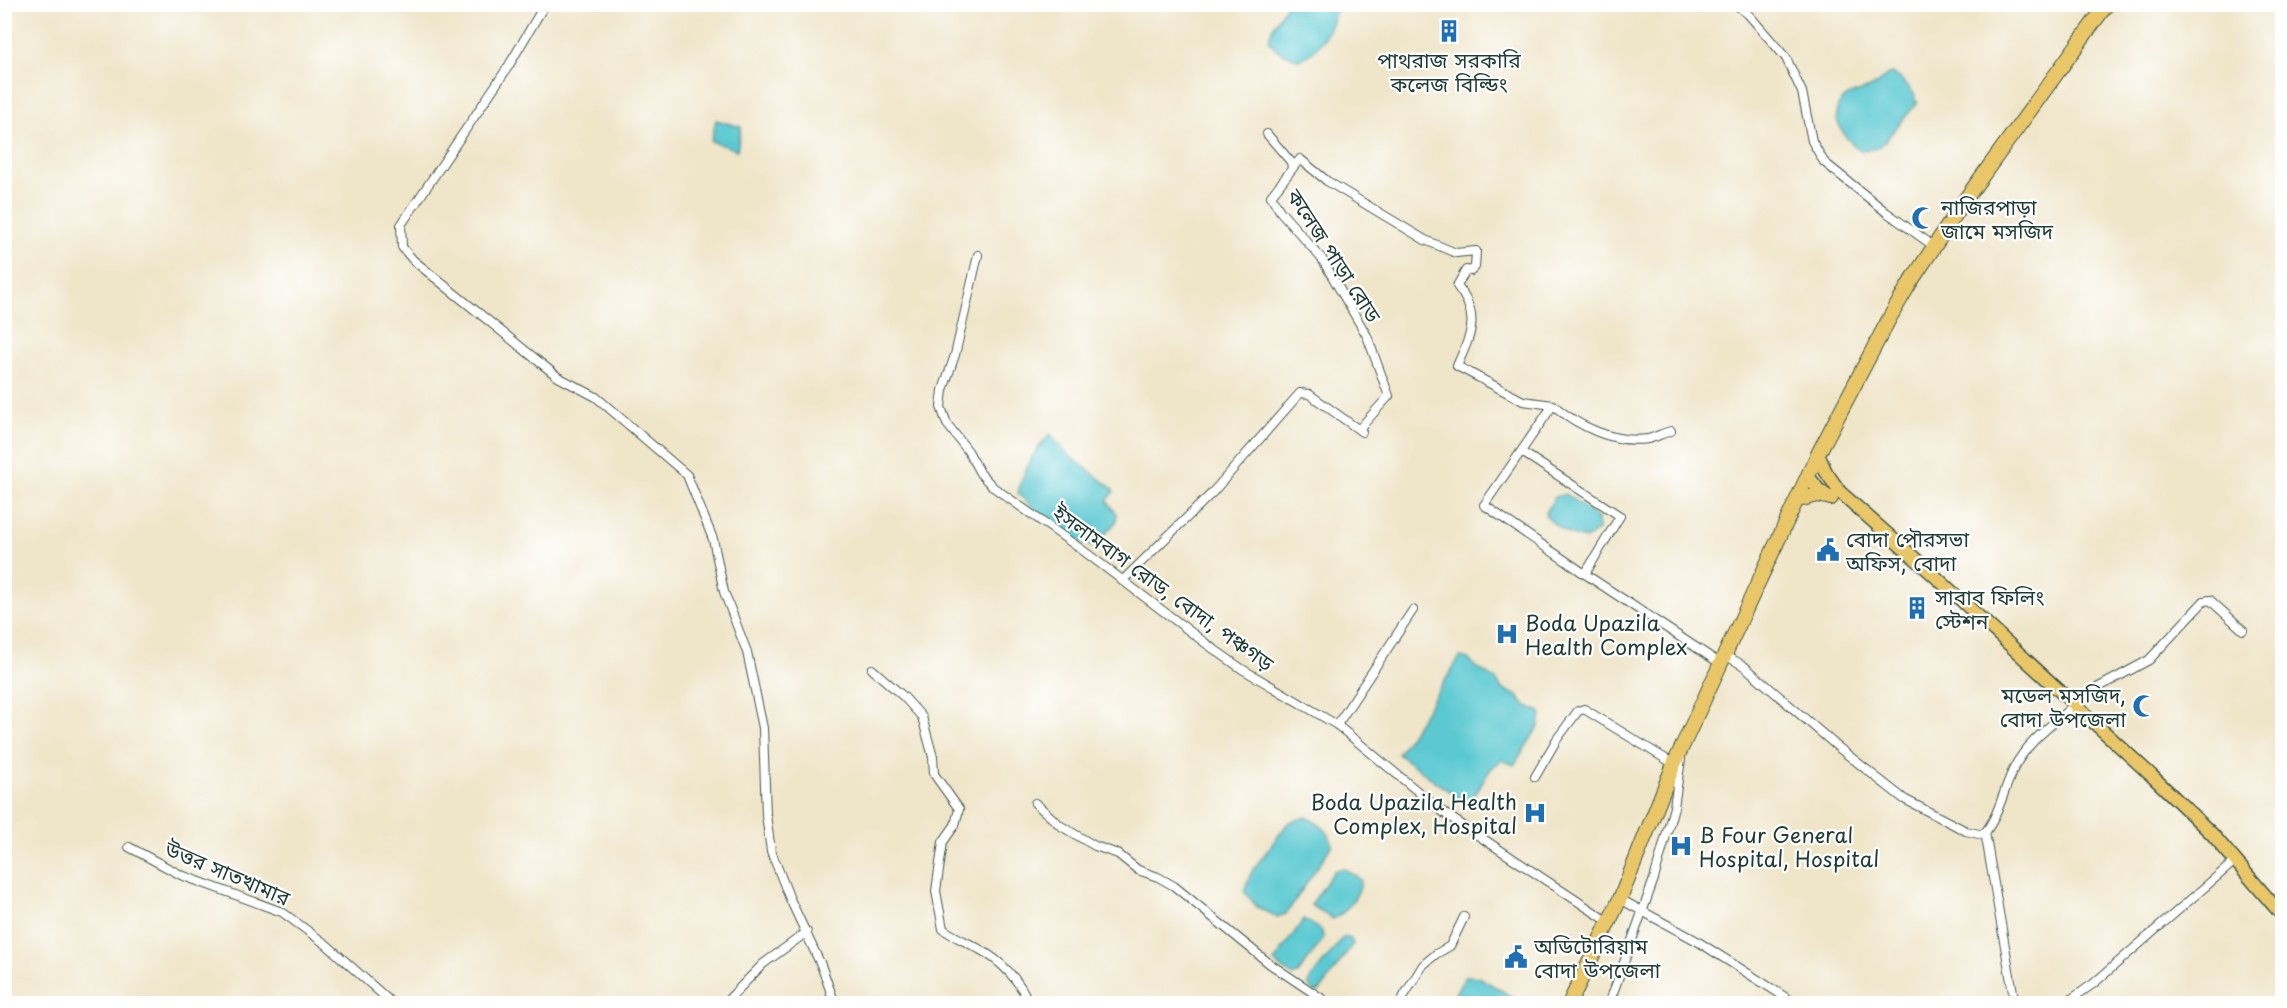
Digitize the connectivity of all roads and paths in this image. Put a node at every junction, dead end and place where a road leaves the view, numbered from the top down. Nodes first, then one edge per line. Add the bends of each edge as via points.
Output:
1 (545, 4) edge
2 (1735, 4) edge
3 (2107, 4) edge
4 (1267, 135) dead end
5 (1292, 169) junction
6 (1935, 247) junction
7 (978, 255) dead end
8 (1553, 405) junction
9 (1671, 431) dead end
10 (1522, 452) dead end
11 (1818, 454) junction
12 (1809, 477) junction
13 (1831, 498) junction
14 (1798, 500) junction
15 (1866, 515) junction
16 (1585, 574) junction
17 (1122, 581) junction
18 (1413, 610) dead end
19 (2243, 630) dead end
20 (1723, 660) junction
21 (872, 669) dead end
22 (2073, 704) junction
23 (1337, 725) junction
24 (1684, 742) junction
25 (1674, 764) junction
26 (1535, 777) dead end
27 (1035, 803) dead end
28 (1985, 832) junction
29 (129, 847) dead end
30 (2236, 860) junction
31 (1620, 899) junction
32 (1643, 910) junction
33 (2283, 915) edge
34 (1464, 917) dead end
35 (1609, 922) junction
36 (807, 932) junction
37 (393, 1004) edge
38 (724, 1004) edge
39 (835, 1004) edge
40 (1029, 1004) edge
41 (1330, 1004) edge
42 (1399, 1004) edge
43 (1569, 1004) edge
44 (1609, 1004) edge
45 (1796, 1004) edge
46 (2015, 1004) edge
47 (2064, 1004) edge

1 - 36 street via 508,67 401,225 402,247 414,261 558,377 596,397 687,475 713,539 724,592 747,652 763,728 771,851
2 - 6 street via 1786,58 1802,92 1812,141 1824,162
3 - 6 highway
4 - 5 street, কলেজ পাড়া রোড via 1291,162
5 - 8 street via 1300,159 1327,182 1425,240 1456,253 1476,251 1475,267 1466,270 1457,286 1471,307 1467,346 1457,366 1523,401
5 - 17 street, কলেজ পাড়া রোড via 1271,196 1322,259 1367,336 1389,396 1361,431 1309,394 1300,393 1212,493
6 - 11 highway via 1888,319
7 - 17 street, ইসলামবাগ রোড, বোদা, পঞ্চগড় via 943,390 941,407 946,424 993,487
8 - 9 street via 1582,426 1613,436 1648,439
8 - 16 street via 1484,505
10 - 16 street via 1620,516
11 - 12 highway
11 - 15 main road via 1840,492
12 - 13 main road
12 - 14 highway
13 - 14 highway via 1818,495
13 - 15 main road
14 - 20 highway
15 - 22 main road
16 - 20 street
17 - 23 street, ইসলামবাগ রোড, বোদা, পঞ্চগড় via 1242,669
18 - 23 street
19 - 22 street via 2210,600 2204,601 2149,660
20 - 24 highway
20 - 28 street via 1744,666 1904,798 1965,831 1983,835
21 - 40 street via 921,717 934,774 959,809 955,825 943,842 936,891 943,929 981,950 1014,976
22 - 28 street via 2027,747
22 - 30 main road
23 - 35 street, ইসলামবাগ রোড, বোদা, পঞ্চগড় via 1444,813
24 - 25 highway
24 - 32 street via 1674,807
25 - 26 street via 1584,709 1578,711 1557,739
25 - 31 highway
27 - 41 street via 1061,826 1173,886 1270,964
28 - 46 street
29 - 37 street, উত্তর সাতখামার via 181,875 282,912 327,945
30 - 33 main road
30 - 47 street via 2093,984
31 - 32 street
31 - 35 highway
32 - 44 street
32 - 45 street
34 - 42 street via 1450,946 1422,965
35 - 43 highway
36 - 38 street via 763,964
36 - 39 street

